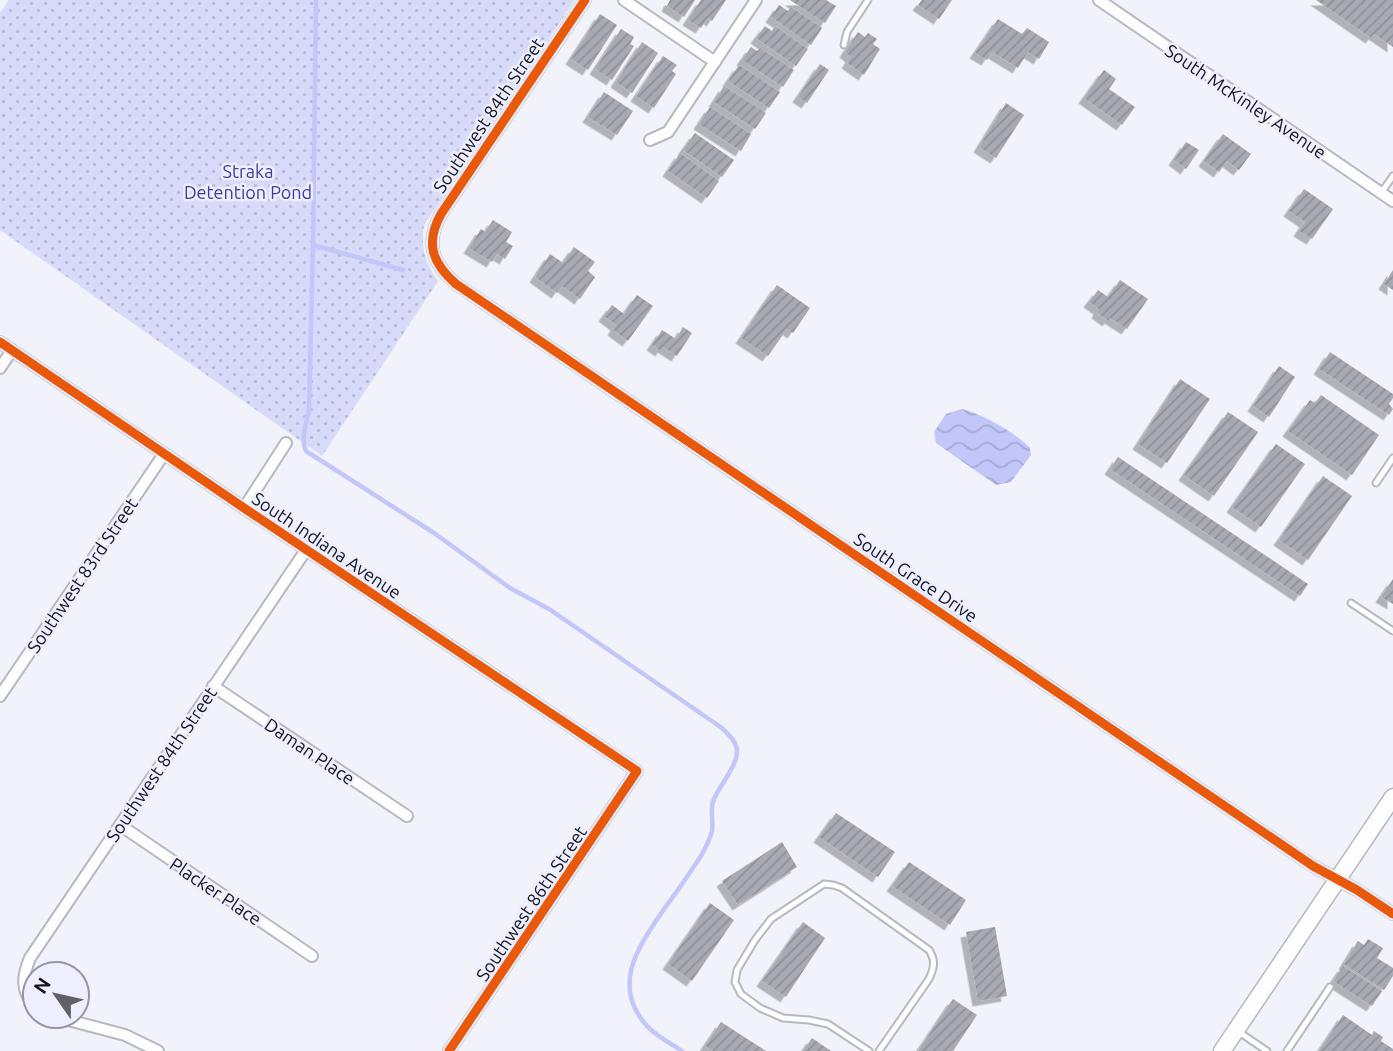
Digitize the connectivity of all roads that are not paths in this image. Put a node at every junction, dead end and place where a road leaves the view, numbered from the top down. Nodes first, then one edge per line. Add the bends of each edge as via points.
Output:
1 (585, 0) edge
2 (624, 0) edge
3 (757, 0) edge
4 (868, 0) edge
5 (1099, 0) edge
6 (844, 45) dead end
7 (715, 62) junction
8 (650, 140) dead end
9 (1393, 176) edge
10 (1381, 193) junction
11 (1393, 201) edge
12 (434, 252) joint
13 (0, 342) edge
14 (12, 350) junction
15 (0, 368) edge
16 (286, 443) dead end
17 (164, 454) junction
18 (1393, 458) edge
19 (1377, 483) dead end
20 (244, 508) junction
21 (306, 550) junction
22 (1351, 603) dead end
23 (1393, 631) edge
24 (213, 686) junction
25 (0, 696) edge
26 (637, 771) joint
27 (1393, 797) edge
28 (407, 816) dead end
29 (120, 825) junction
30 (1338, 880) junction
31 (1393, 914) edge
32 (312, 956) dead end
33 (29, 960) edge
34 (1330, 987) dead end
35 (91, 1026) edge
36 (1236, 1030) junction
37 (158, 1051) edge
38 (449, 1051) edge
39 (869, 1051) edge
40 (879, 1051) edge
41 (1222, 1051) edge
42 (1267, 1051) edge
43 (1287, 1051) edge

1 - 12 street, Southwest 84th Street via 440,214 432,233
2 - 7 street
3 - 7 street
4 - 6 lane
5 - 10 street, South McKinley Avenue
7 - 8 street via 668,132
9 - 10 lane
10 - 11 street, South McKinley Avenue
12 - 30 street, South Grace Drive via 443,272 456,284
13 - 14 street, South Indiana Avenue
14 - 15 street
14 - 17 street, South Indiana Avenue
16 - 20 street
17 - 20 street, South Indiana Avenue
17 - 25 street, Southwest 83rd Street
18 - 19 lane
20 - 21 street, South Indiana Avenue
21 - 24 street, Southwest 84th Street
21 - 26 street, South Indiana Avenue
22 - 23 lane
24 - 28 street, Daman Place
24 - 29 street, Southwest 84th Street
26 - 38 street, Southwest 86th Street
27 - 30 main road
29 - 32 street, Placker Place
29 - 33 street, Southwest 84th Street
30 - 31 street, South Grace Drive
30 - 36 main road
34 - 43 lane
35 - 37 street
36 - 41 main road
36 - 42 lane
39 - 40 lane via 828,1024 783,1018 760,1008 741,994 735,982 737,970 771,919 824,884 842,888 933,956 929,979

